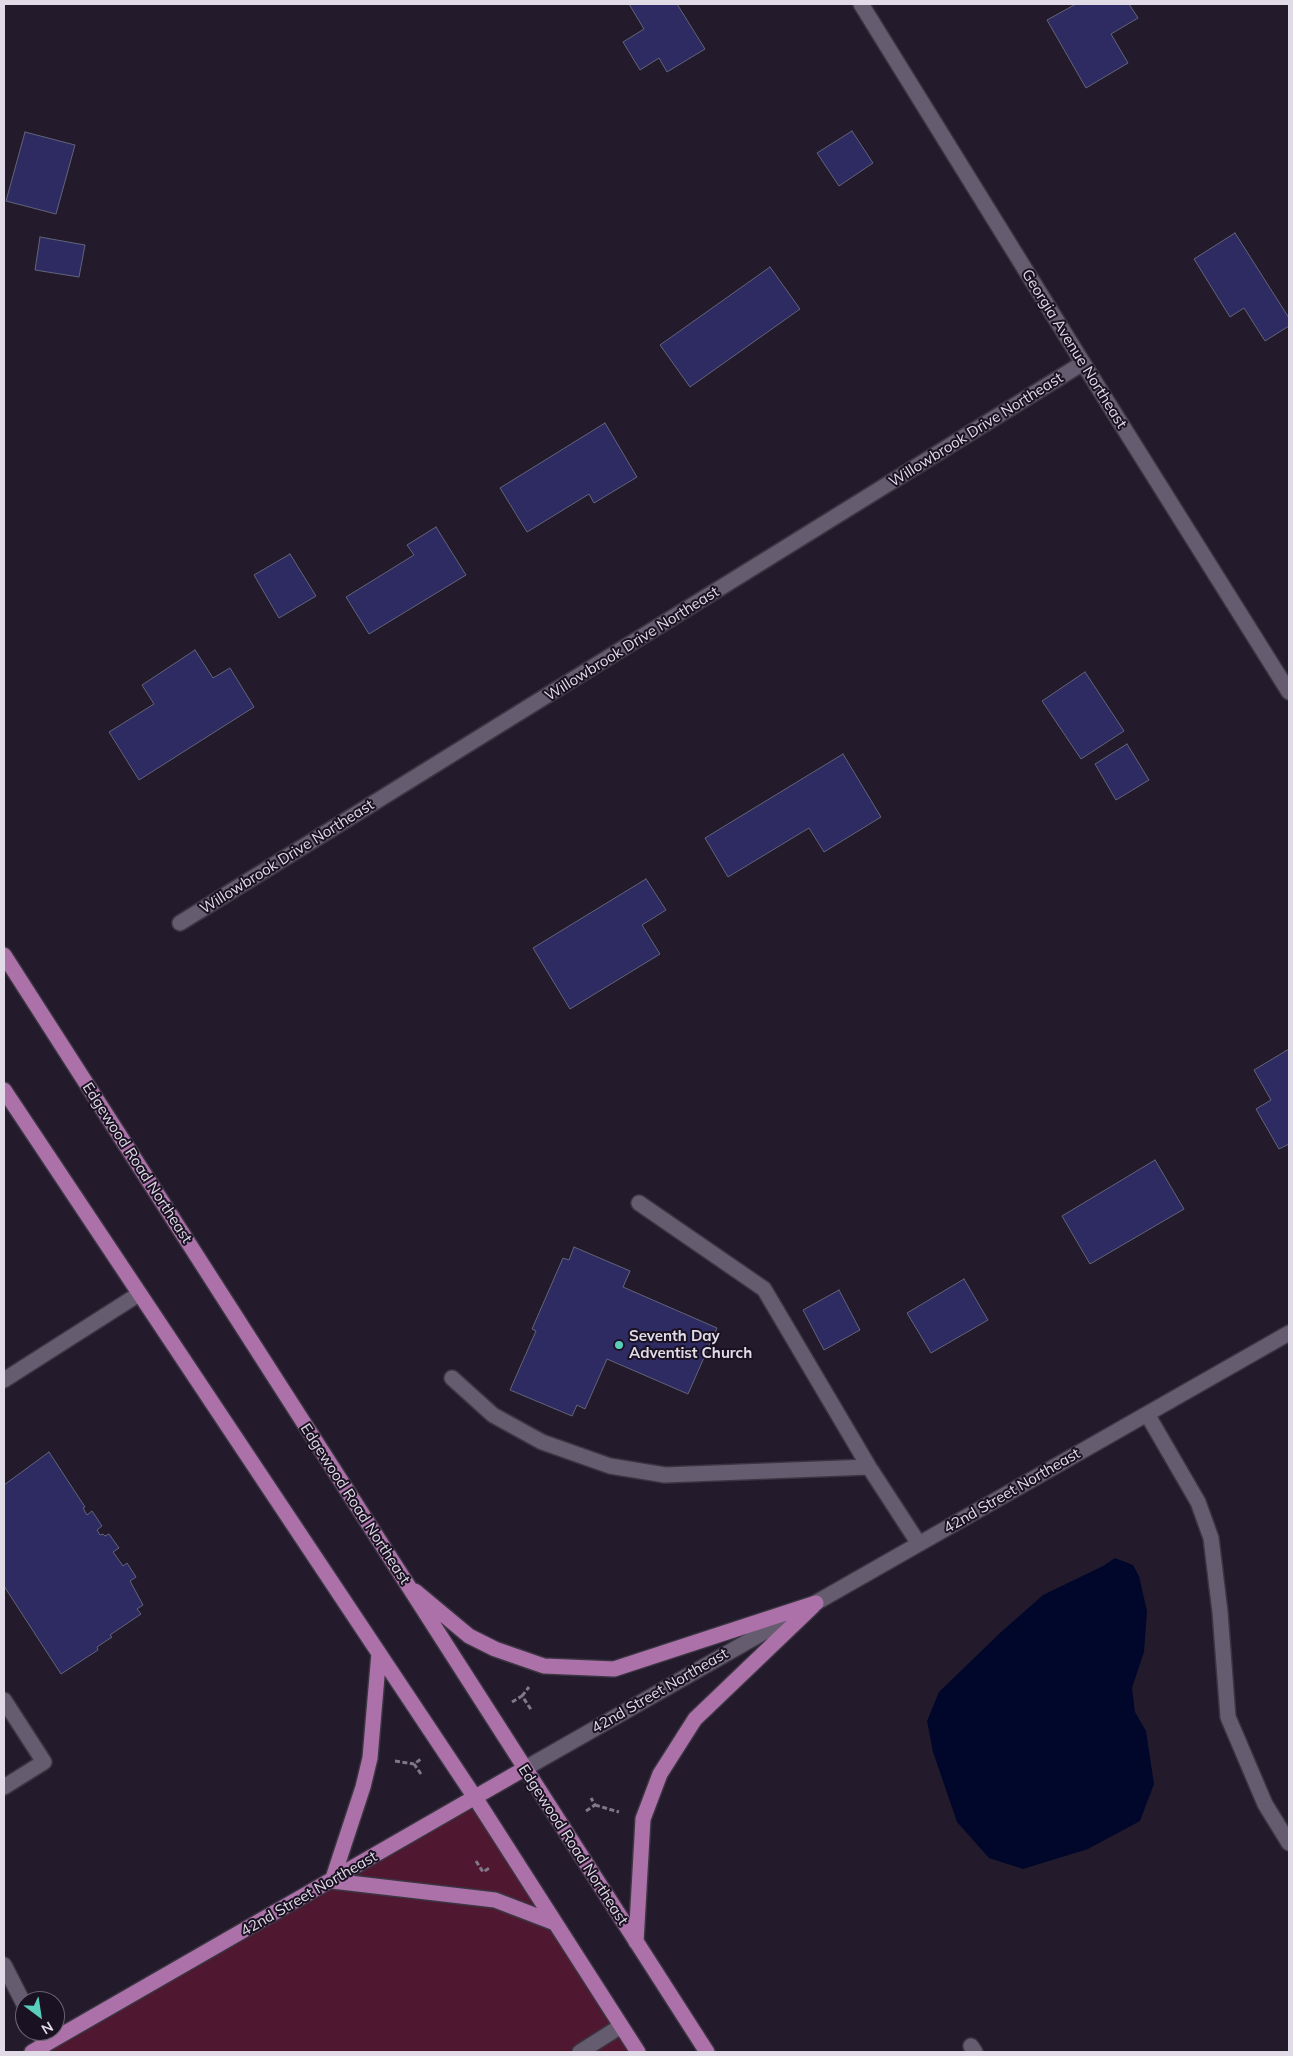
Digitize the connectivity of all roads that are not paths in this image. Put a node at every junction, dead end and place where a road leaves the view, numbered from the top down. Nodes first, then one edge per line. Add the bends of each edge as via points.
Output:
1 (861, 4) edge
2 (1083, 363) junction
3 (1289, 692) edge
4 (180, 923) dead end
5 (4, 955) edge
6 (4, 1090) edge
7 (639, 1204) dead end
8 (139, 1294) junction
9 (1289, 1333) edge
10 (452, 1378) dead end
11 (4, 1380) edge
12 (1147, 1414) junction
13 (869, 1466) junction
14 (919, 1544) junction
15 (405, 1582) junction
16 (816, 1603) junction
17 (379, 1654) junction
18 (4, 1700) edge
19 (524, 1769) junction
20 (4, 1787) edge
21 (476, 1799) junction
22 (1289, 1843) edge
23 (332, 1881) junction
24 (555, 1923) junction
25 (636, 1942) junction
26 (4, 1965) edge
27 (17, 1991) edge
28 (621, 2026) junction
29 (38, 2049) edge
30 (580, 2052) edge
31 (638, 2052) edge
32 (707, 2052) edge

1 - 2 street, Georgia Avenue Northeast
2 - 3 street, Georgia Avenue Northeast
2 - 4 street, Willowbrook Drive Northeast
5 - 15 main road, Edgewood Road Northeast
6 - 8 main road
7 - 13 street via 764,1289
8 - 11 street
8 - 17 main road
9 - 12 street, 42nd Street Northeast
10 - 13 street via 493,1415 509,1424 542,1442 610,1466 665,1475
12 - 14 street, 42nd Street Northeast
12 - 22 street via 1198,1502 1211,1538 1228,1717 1265,1804
13 - 14 street
14 - 16 street, 42nd Street Northeast
15 - 16 main road via 469,1636 544,1666 614,1669
15 - 19 main road, Edgewood Road Northeast
16 - 19 street, 42nd Street Northeast
16 - 25 main road via 695,1719 660,1774 643,1819
17 - 21 main road
17 - 23 main road via 370,1758
18 - 20 street via 44,1762
19 - 21 main road, 42nd Street Northeast
19 - 25 main road, Edgewood Road Northeast
21 - 23 main road, 42nd Street Northeast
21 - 24 main road
23 - 24 main road via 495,1900
23 - 29 main road, 42nd Street Northeast
24 - 28 main road
25 - 32 main road, Edgewood Road Northeast
26 - 27 street
28 - 30 street
28 - 31 main road

